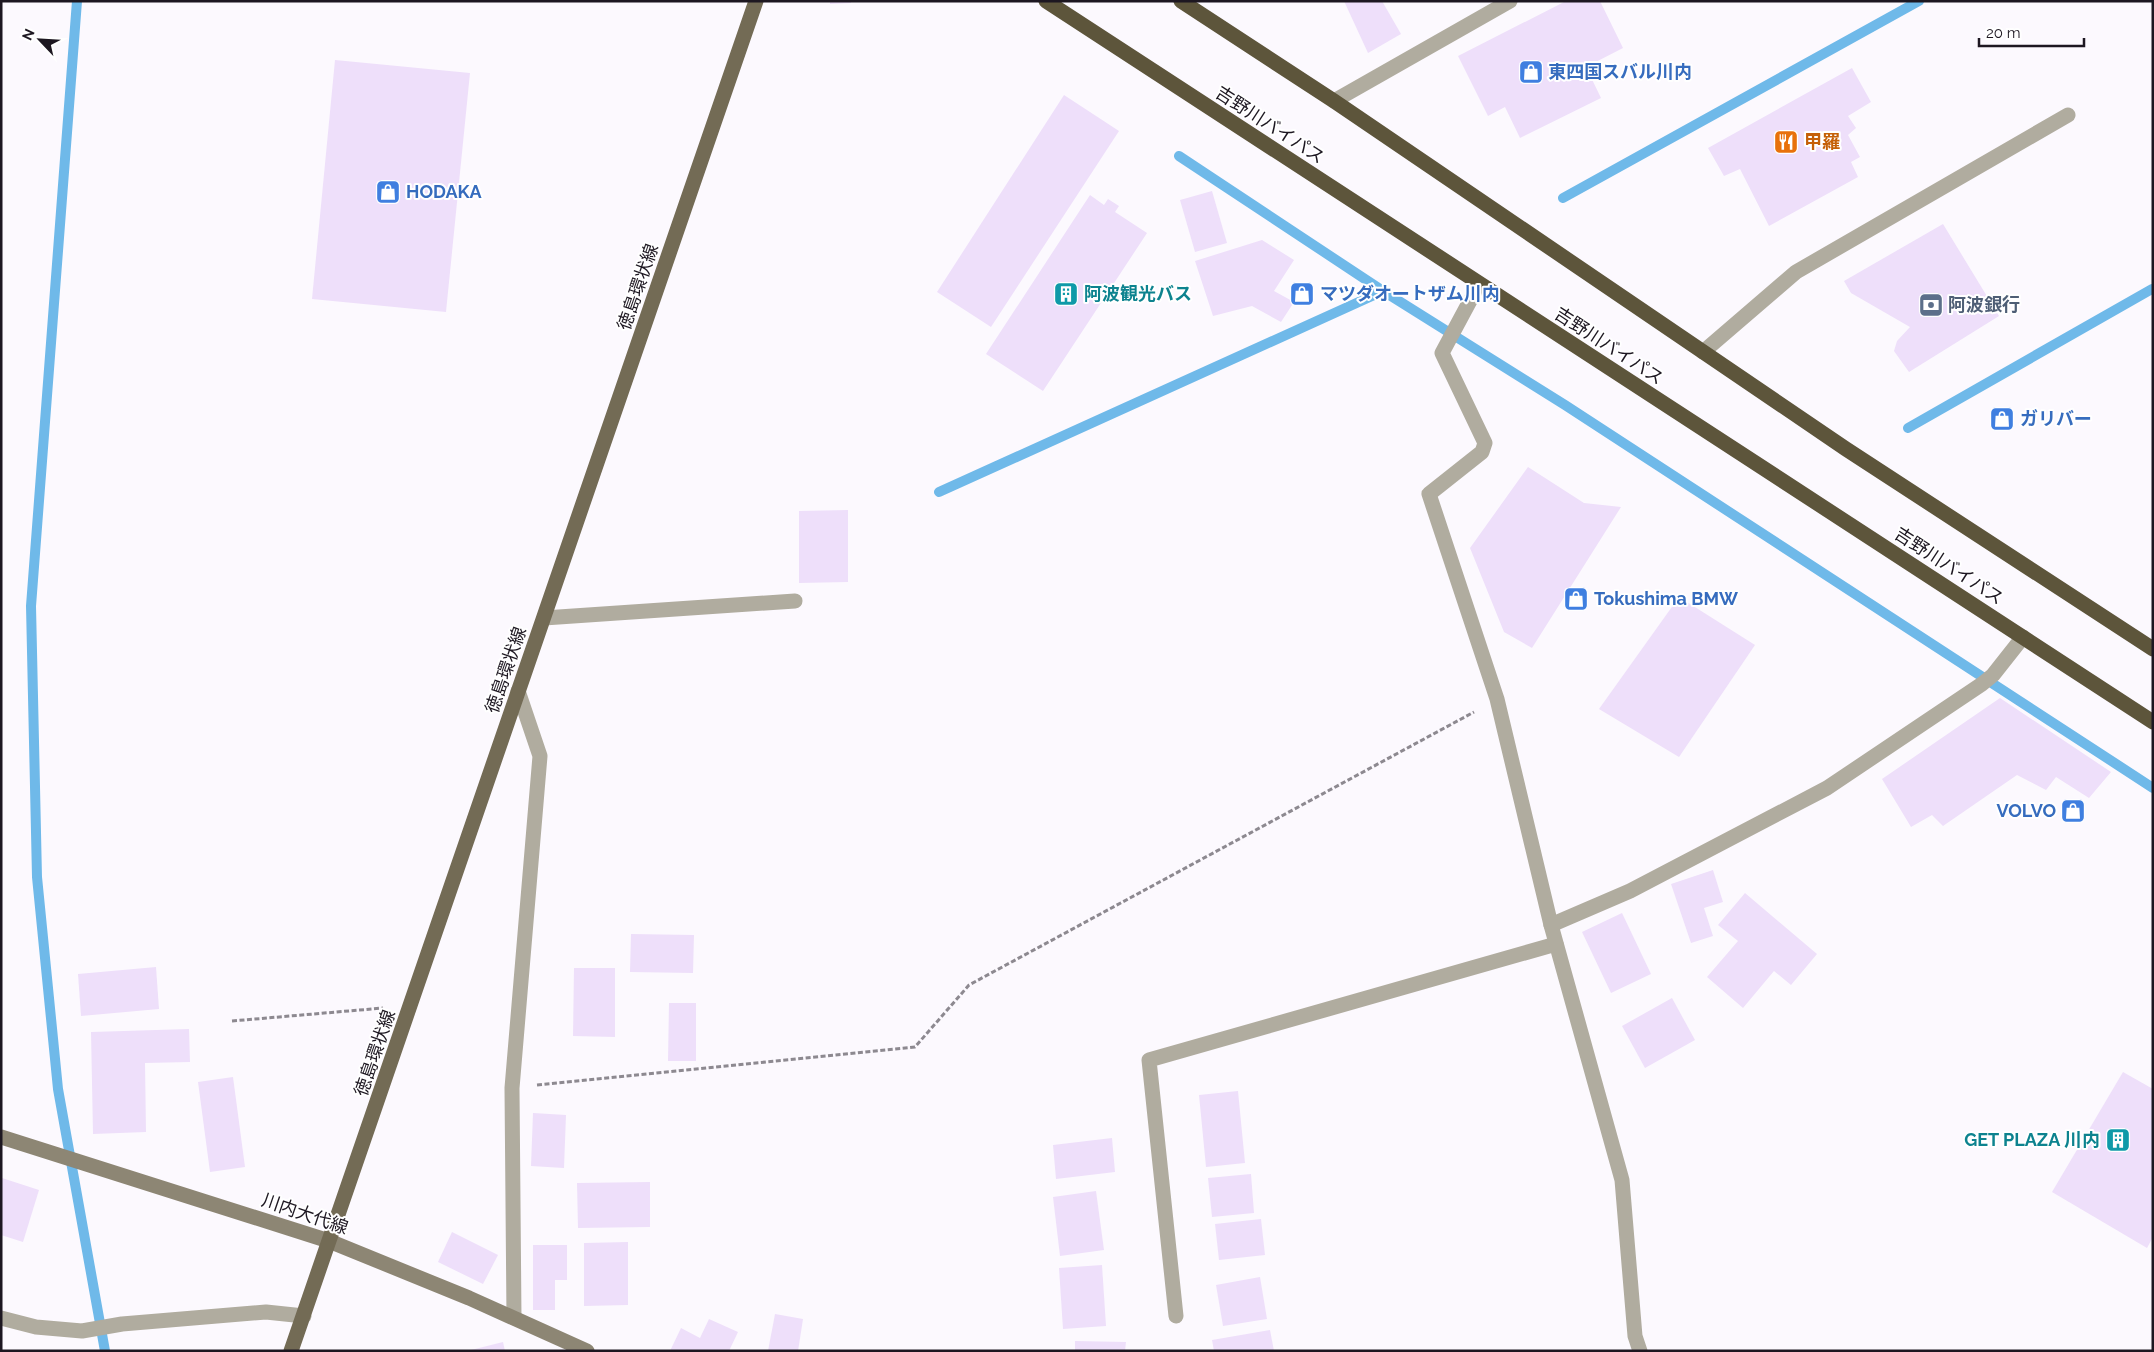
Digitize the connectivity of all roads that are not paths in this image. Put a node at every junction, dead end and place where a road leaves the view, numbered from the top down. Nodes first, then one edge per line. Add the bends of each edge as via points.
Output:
1 (756, 1) edge
2 (1046, 1) edge
3 (1181, 1) edge
4 (1510, 1) edge
5 (1334, 101) junction
6 (2068, 115) dead end
7 (1479, 284) junction
8 (1703, 352) junction
9 (795, 601) dead end
10 (544, 618) junction
11 (2023, 637) junction
12 (2153, 649) edge
13 (518, 691) junction
14 (2153, 722) edge
15 (1551, 925) junction
16 (1556, 944) junction
17 (1, 1137) edge
18 (329, 1240) junction
19 (304, 1316) junction
20 (1176, 1316) dead end
21 (1, 1318) edge
22 (514, 1318) junction
23 (291, 1351) edge
24 (587, 1351) edge
25 (1640, 1351) edge

1 - 10 main road, 徳島環状線
2 - 7 highway, 吉野川バイパス
3 - 5 highway
4 - 5 street
5 - 8 highway
6 - 8 street via 1796,272
7 - 11 highway, 吉野川バイパス
7 - 15 street via 1442,353 1485,443 1482,452 1429,494 1497,699
8 - 12 highway
9 - 10 street
10 - 13 main road, 徳島環状線
11 - 14 highway, 吉野川バイパス
11 - 15 street via 1988,679 1827,788 1630,891
13 - 18 main road, 徳島環状線
13 - 22 street via 540,756 512,1088
15 - 16 street
16 - 20 street via 1149,1060
16 - 25 street via 1622,1180 1635,1336
17 - 18 main road, 川内大代線
18 - 19 main road, 徳島環状線
18 - 22 main road, 川内大代線
19 - 21 street via 266,1312 122,1324 82,1331 36,1327
19 - 23 main road, 徳島環状線
22 - 24 main road, 川内大代線

